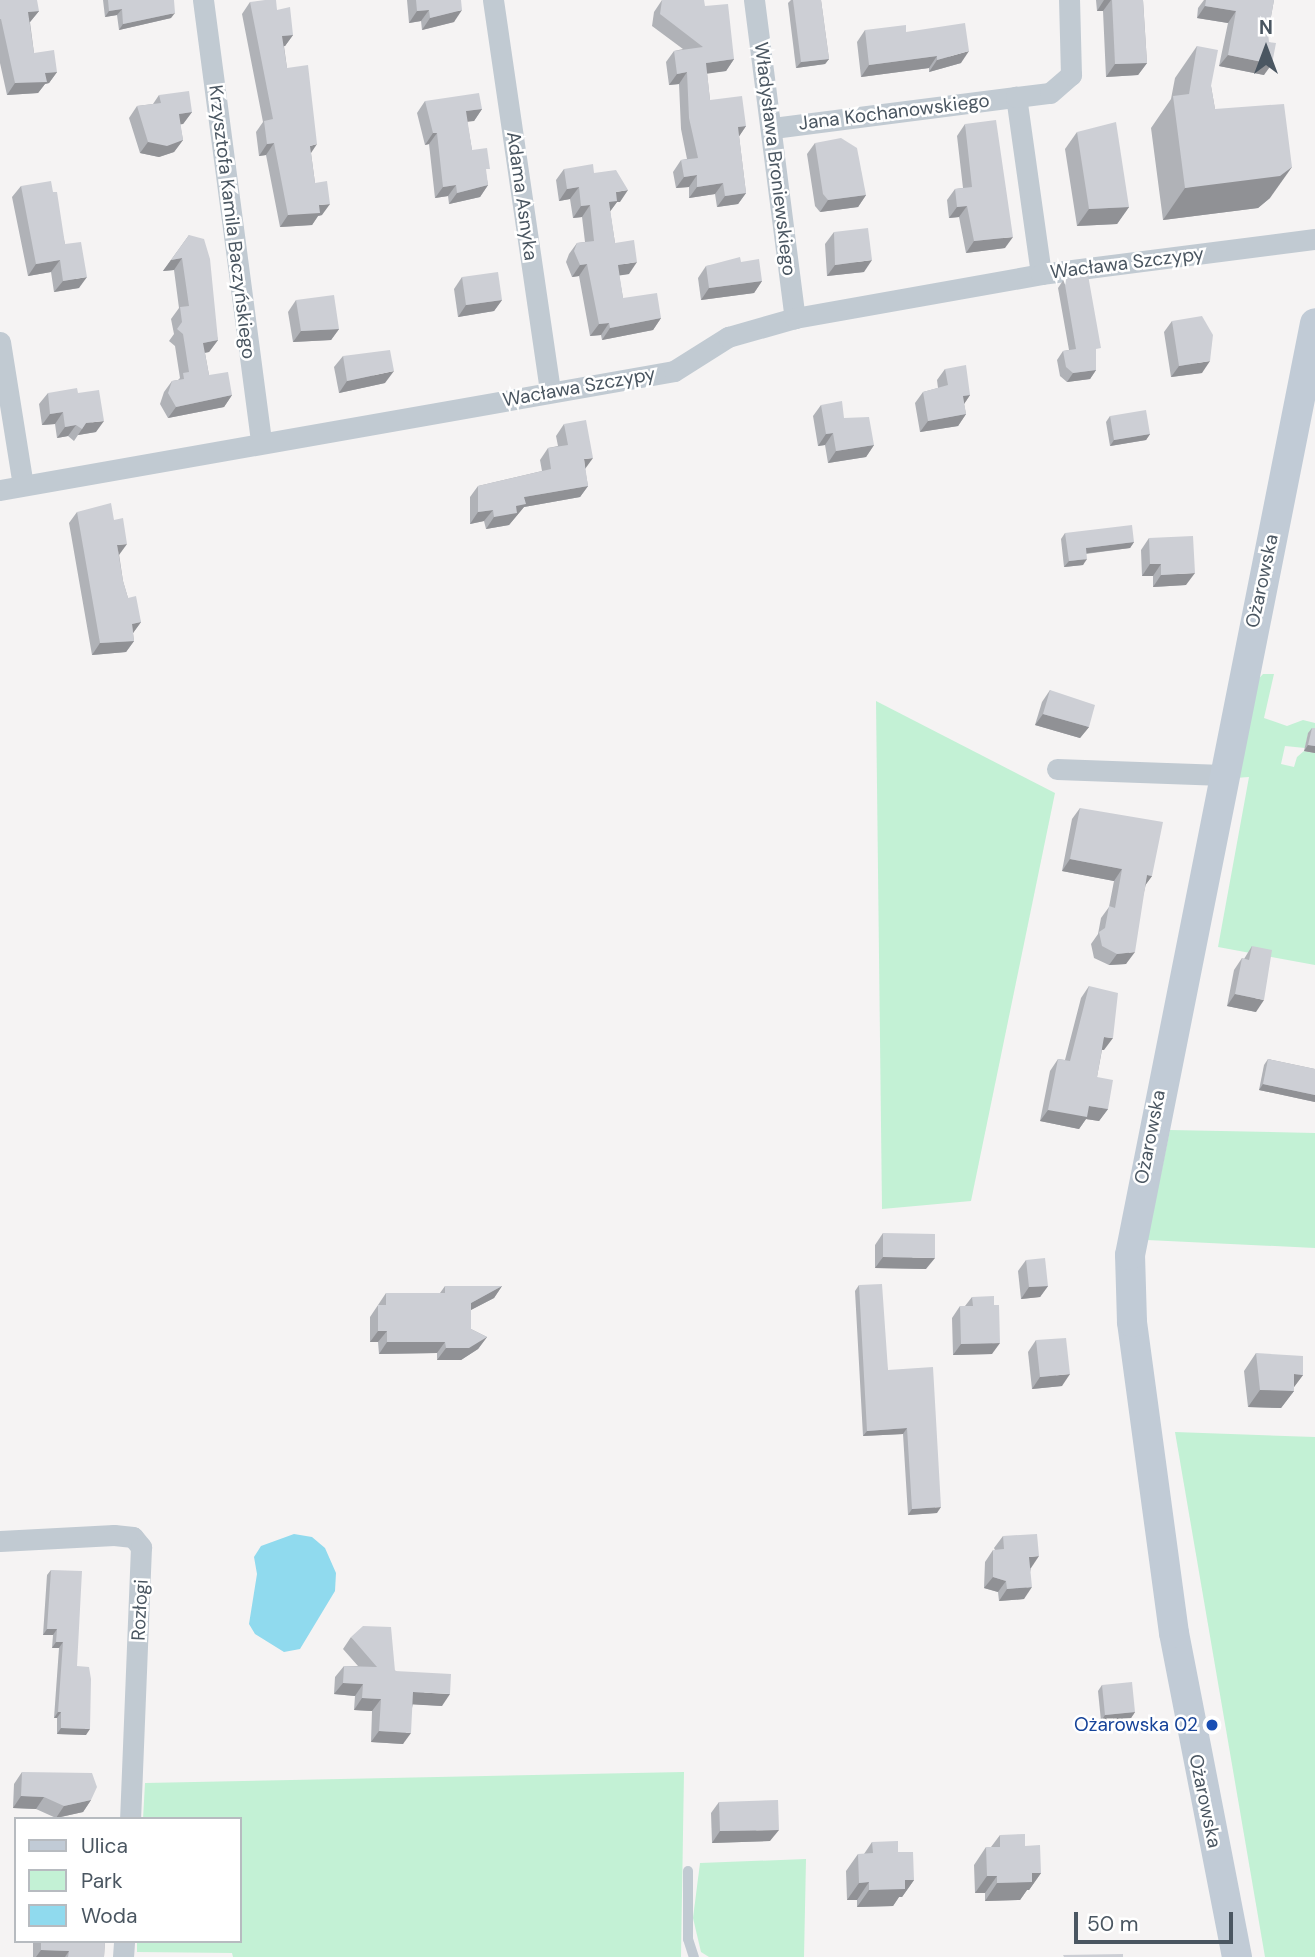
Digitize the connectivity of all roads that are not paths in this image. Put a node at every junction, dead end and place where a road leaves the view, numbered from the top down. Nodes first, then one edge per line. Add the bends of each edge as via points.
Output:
1 (203, 0) edge
2 (493, 0) edge
3 (754, 0) edge
4 (1069, 0) edge
5 (1016, 97) junction
6 (773, 128) junction
7 (1315, 239) edge
8 (1041, 274) junction
9 (795, 318) junction
10 (1315, 323) edge
11 (0, 342) edge
12 (551, 392) junction
13 (261, 443) junction
14 (23, 485) junction
15 (0, 490) edge
16 (1057, 769) dead end
17 (1223, 775) junction
18 (0, 1541) edge
19 (130, 1817) edge
20 (688, 1871) dead end
21 (694, 1957) edge
22 (1237, 1957) edge

1 - 13 street, Krzysztofa Kamila Baczyńskiego
2 - 12 street, Adama Asnyka
3 - 6 street, Władysława Broniewskiego
4 - 5 street, Jana Kochanowskiego via 1071,75 1062,88 1050,93
5 - 6 street, Jana Kochanowskiego
5 - 8 street, Jana Kochanowskiego
6 - 9 street, Władysława Broniewskiego
7 - 8 street, Wacława Szczypy
8 - 9 street, Wacława Szczypy
9 - 12 street, Wacława Szczypy via 727,337 674,371
10 - 17 main road, Ożarowska
11 - 14 street
12 - 13 street, Wacława Szczypy
13 - 14 street, Wacława Szczypy
14 - 15 street, Wacława Szczypy
16 - 17 street
17 - 22 main road, Ożarowska via 1139,1191 1129,1288 1174,1633
18 - 19 street, Rozłogi via 114,1535 132,1537 141,1547
20 - 21 lane via 688,1939

